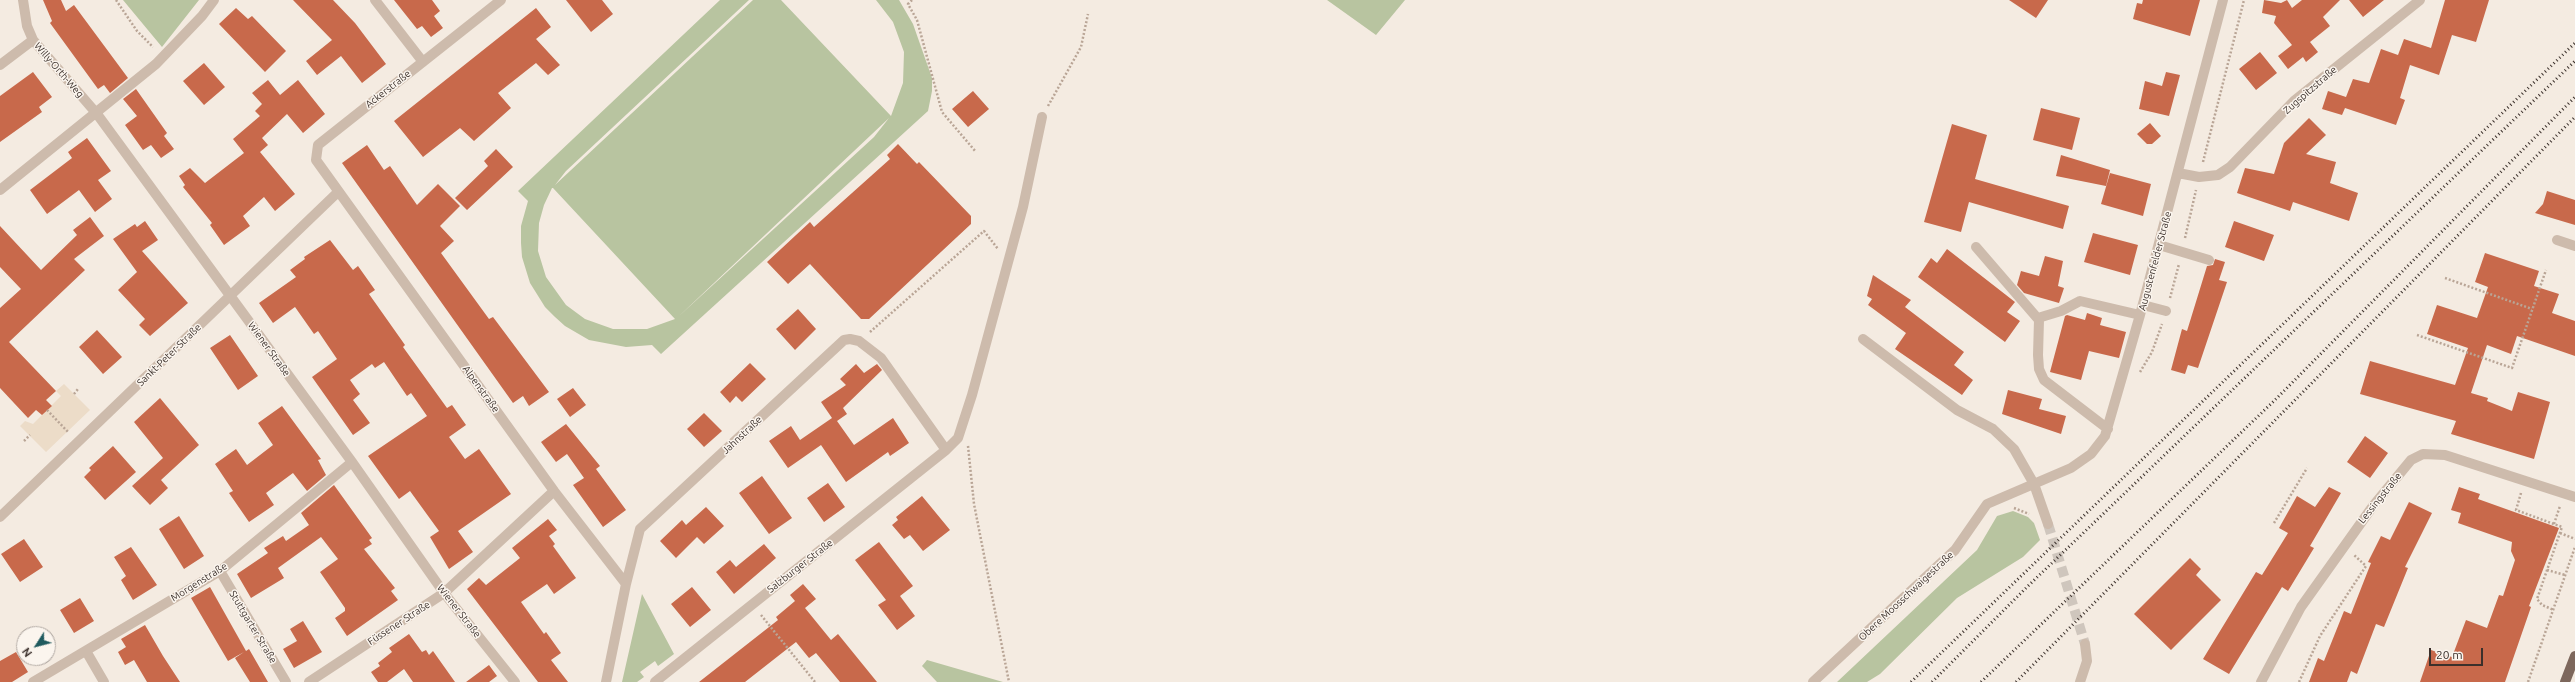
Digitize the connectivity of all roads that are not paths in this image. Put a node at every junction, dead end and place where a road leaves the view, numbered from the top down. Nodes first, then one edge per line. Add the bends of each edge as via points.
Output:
1 (23, 0) edge
2 (214, 0) edge
3 (375, 0) edge
4 (501, 0) edge
5 (2223, 0) edge
6 (2420, 0) edge
7 (33, 40) junction
8 (422, 62) junction
9 (0, 65) edge
10 (97, 114) junction
11 (1042, 117) road end
12 (2178, 173) junction
13 (0, 190) edge
14 (338, 192) junction
15 (2557, 240) dead end
16 (2159, 245) junction
17 (2575, 246) edge
18 (1976, 248) dead end
19 (2209, 260) dead end
20 (230, 296) junction
21 (2143, 304) junction
22 (2166, 311) road end
23 (2140, 315) junction
24 (2038, 318) junction
25 (1863, 339) dead end
26 (2108, 429) junction
27 (946, 450) junction
28 (352, 462) junction
29 (2034, 484) junction
30 (554, 491) junction
31 (2575, 497) edge
32 (0, 517) edge
33 (2048, 524) tunnel mouth
34 (220, 571) junction
35 (626, 584) junction
36 (444, 593) junction
37 (2085, 644) tunnel mouth
38 (86, 651) junction
39 (2575, 656) edge
40 (32, 682) edge
41 (104, 682) edge
42 (286, 682) edge
43 (309, 682) edge
44 (515, 682) edge
45 (606, 682) edge
46 (655, 682) edge
47 (1813, 682) edge
48 (2080, 682) edge
49 (2261, 682) edge
50 (2565, 682) edge

1 - 7 street, Willy-Orth-Weg via 27,26
2 - 10 street via 163,58
3 - 8 street
4 - 8 street, Ackerstraße
5 - 12 street, Augustenfelder Straße
6 - 12 street, Zugspitzstraße via 2294,101 2230,167 2218,175 2199,177
7 - 9 street
7 - 10 street, Willy-Orth-Weg
8 - 14 street, Ackerstraße via 318,144 316,160
10 - 13 street
10 - 20 street, Wiener Straße
11 - 27 street, Salzburger Straße via 1023,207 961,430 958,438
12 - 16 street, Augustenfelder Straße
14 - 20 street, Sankt-Peter-Straße
14 - 30 street, Alpenstraße
15 - 17 street
16 - 19 street
16 - 21 street, Augustenfelder Straße
18 - 24 street
20 - 28 street, Wiener Straße
20 - 32 street, Sankt-Peter-Straße
21 - 22 street
21 - 23 street, Augustenfelder Straße
23 - 24 street via 2080,301 2061,311
23 - 26 street, Augustenfelder Straße
24 - 26 street via 2039,369 2044,380
25 - 29 street via 1957,410 1993,429 2014,449
26 - 29 street, Augustenfelder Straße via 2098,445 2080,463
27 - 35 street, Jahnstraße via 881,358 859,341 844,340 640,529
27 - 46 street, Salzburger Straße
28 - 34 street, Morgenstraße
28 - 36 street, Wiener Straße
29 - 33 street
29 - 47 street, Obere Moosschwaigestraße via 1987,504 1955,550
30 - 35 street, Alpenstraße
30 - 36 street, Füssener Straße
31 - 49 street, Lessingstraße via 2445,455 2423,454 2411,460 2344,546 2301,607
34 - 38 street, Morgenstraße
34 - 42 street, Stuttgarter Straße
35 - 45 street, Jahnstraße
36 - 43 street, Füssener Straße
36 - 44 street, Wiener Straße
37 - 48 street via 2087,660
38 - 40 street, Morgenstraße
38 - 41 street
39 - 50 main road

